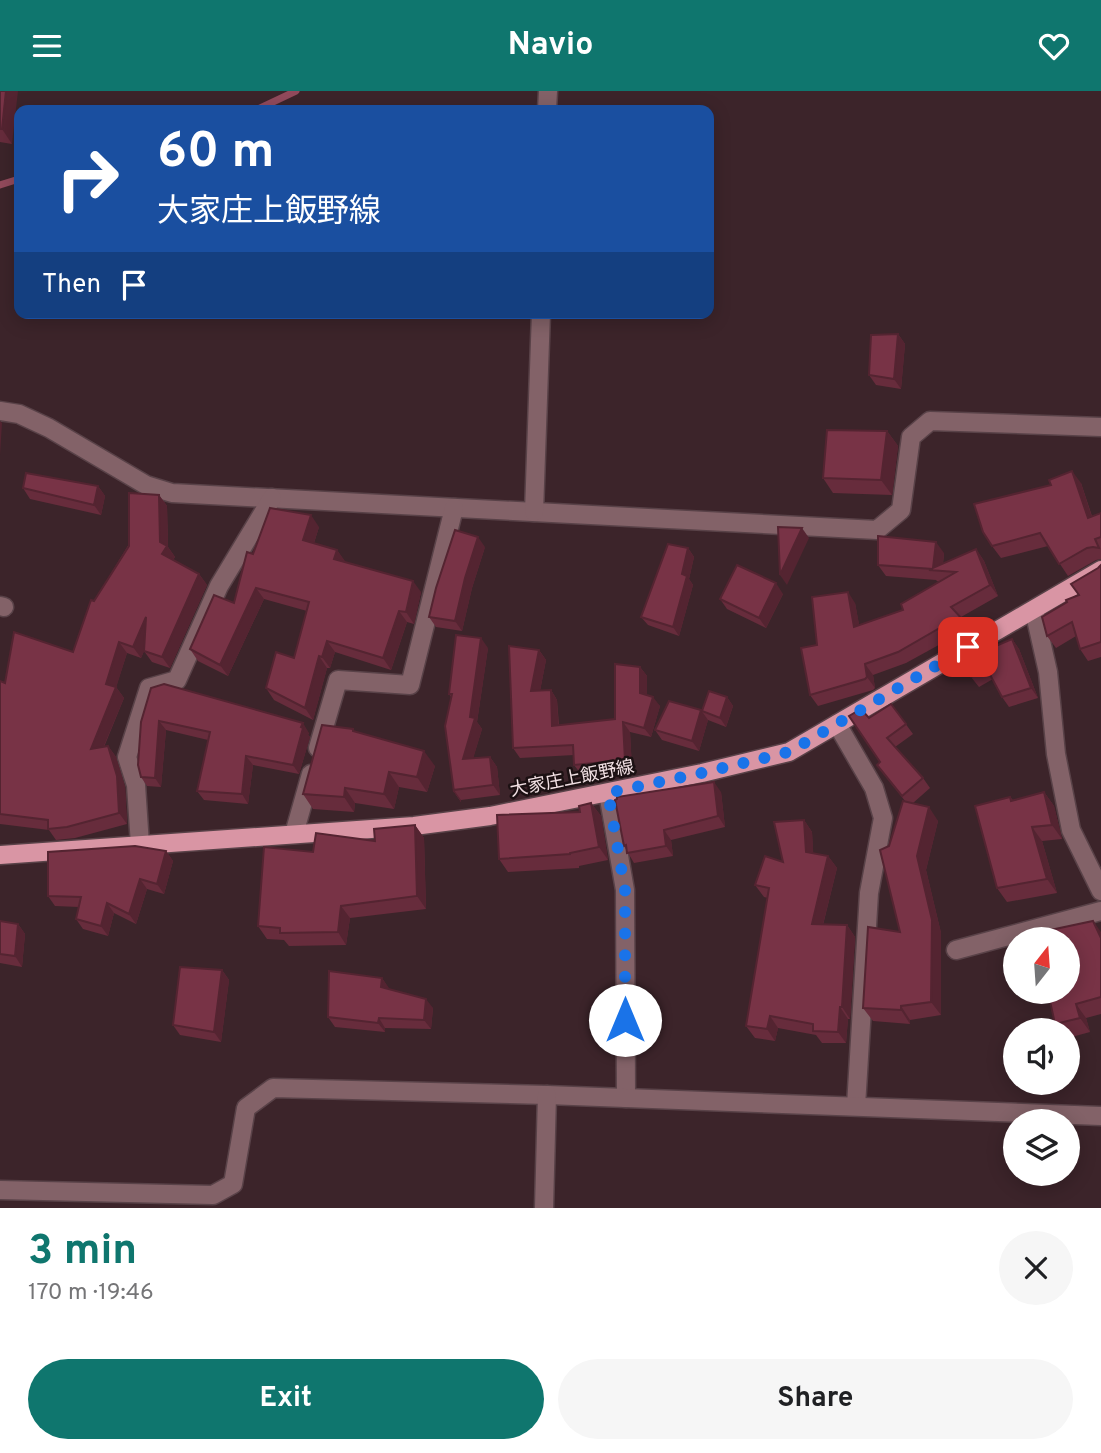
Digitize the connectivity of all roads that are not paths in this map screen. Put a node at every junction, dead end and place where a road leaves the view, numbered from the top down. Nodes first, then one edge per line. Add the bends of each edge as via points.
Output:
1 (541, 319) edge
2 (0, 411) edge
3 (1101, 428) edge
4 (272, 498) junction
5 (454, 508) junction
6 (534, 512) junction
7 (1101, 570) edge
8 (1034, 610) junction
9 (837, 724) junction
10 (608, 793) junction
11 (294, 834) junction
12 (140, 845) junction
13 (0, 855) edge
14 (1101, 891) edge
15 (1101, 911) edge
16 (956, 950) dead end
17 (547, 1095) junction
18 (626, 1098) junction
19 (856, 1106) junction
20 (1101, 1116) edge
21 (0, 1189) edge
22 (544, 1208) edge

1 - 6 street
2 - 4 street via 49,428 146,485 172,493
3 - 6 street via 930,421 911,437 901,510 877,530
4 - 5 street
4 - 12 street via 219,586 177,680 149,688 127,757 136,785
5 - 6 street
5 - 11 street via 410,684 338,680
7 - 8 main road, 大家庄上飯野線
8 - 9 main road, 大家庄上飯野線
8 - 14 street via 1071,829
9 - 10 main road, 大家庄上飯野線 via 789,752
9 - 19 street via 874,788 883,818 869,893
10 - 11 main road, 大家庄上飯野線 via 477,818
10 - 18 street via 625,890
11 - 12 main road, 大家庄上飯野線
12 - 13 main road, 大家庄上飯野線
15 - 16 street
17 - 18 street
17 - 21 street via 273,1088 246,1108 233,1184 213,1195
17 - 22 street
18 - 19 street
19 - 20 street

